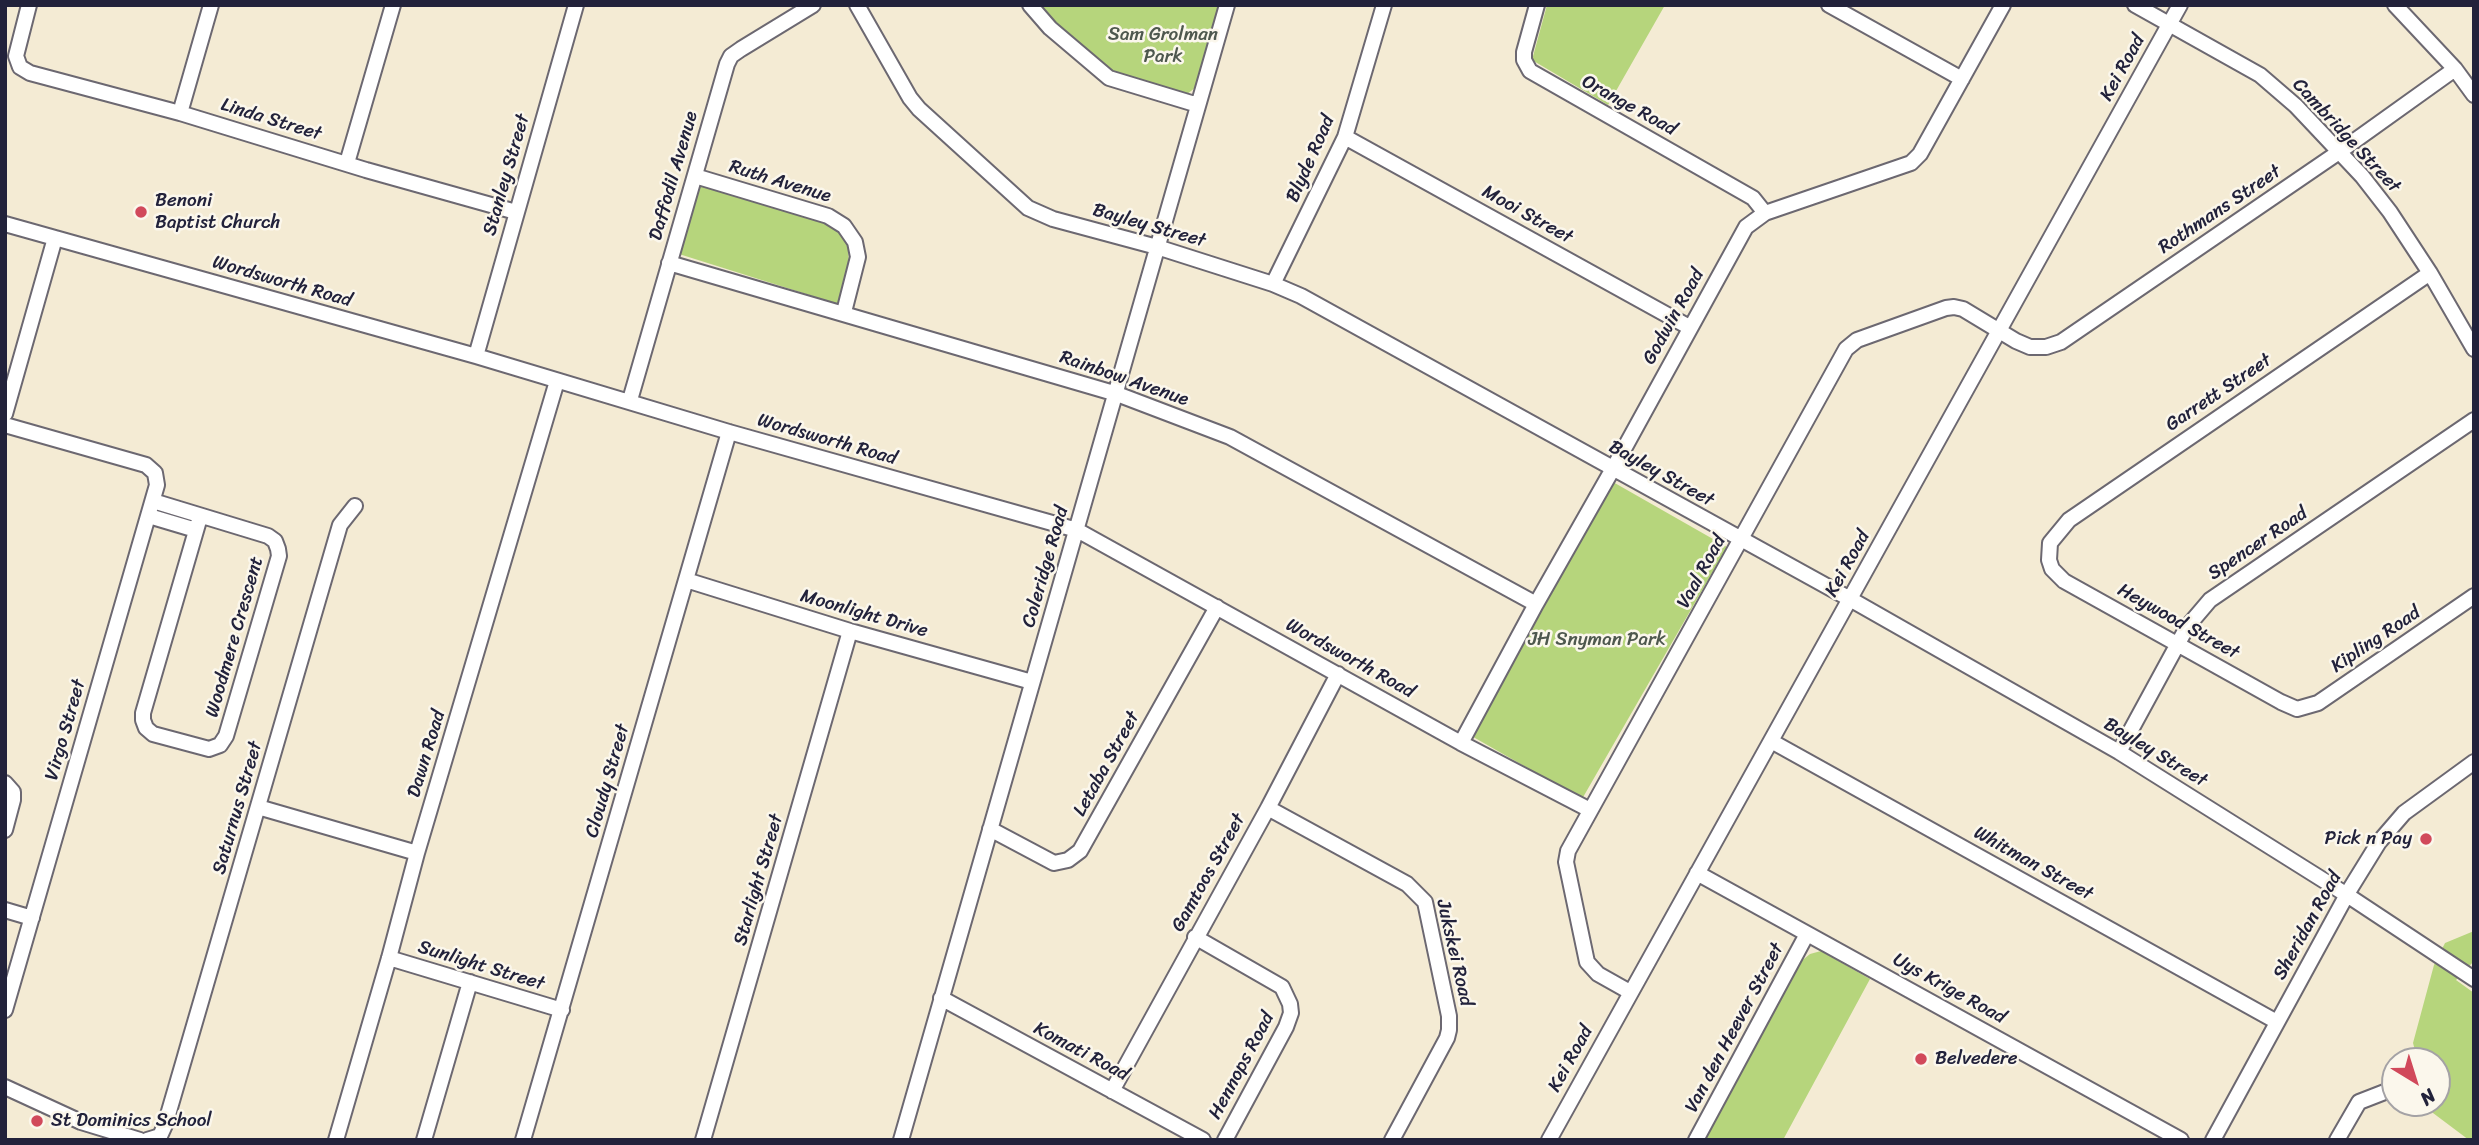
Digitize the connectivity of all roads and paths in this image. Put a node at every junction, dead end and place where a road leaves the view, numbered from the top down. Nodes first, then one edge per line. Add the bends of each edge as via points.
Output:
1 (30, 5) edge
2 (211, 5) edge
3 (393, 5) edge
4 (576, 5) edge
5 (814, 5) edge
6 (857, 5) edge
7 (1030, 5) edge
8 (1227, 5) edge
9 (1384, 5) edge
10 (1537, 5) edge
11 (1829, 5) edge
12 (2003, 5) edge
13 (2134, 5) edge
14 (2180, 5) edge
15 (2395, 5) edge
16 (2169, 24) junction
17 (2455, 69) junction
18 (1962, 79) junction
19 (2474, 95) edge
20 (1198, 105) junction
21 (180, 113) junction
22 (1345, 137) junction
23 (2339, 152) junction
24 (347, 163) junction
25 (695, 176) junction
26 (516, 212) junction
27 (1765, 213) junction
28 (5, 224) edge
29 (55, 238) junction
30 (1157, 247) junction
31 (670, 263) junction
32 (2430, 273) junction
33 (1273, 284) junction
34 (844, 312) junction
35 (1689, 327) junction
36 (1999, 330) junction
37 (2474, 349) edge
38 (476, 356) junction
39 (557, 381) junction
40 (1117, 394) junction
41 (630, 400) junction
42 (5, 414) edge
43 (2474, 420) edge
44 (5, 425) edge
45 (729, 432) junction
46 (1613, 470) junction
47 (153, 501) junction
48 (355, 506) dead end
49 (149, 516) junction
50 (198, 523) junction
51 (1077, 530) junction
52 (1742, 540) junction
53 (2049, 560) joint
54 (686, 580) junction
55 (2474, 596) edge
56 (1850, 599) junction
57 (1536, 604) junction
58 (1217, 607) junction
59 (850, 631) junction
60 (2178, 644) junction
61 (1338, 674) junction
62 (1032, 682) junction
63 (2297, 709) joint
64 (1771, 741) junction
65 (1461, 743) junction
66 (2119, 752) junction
67 (2474, 762) edge
68 (5, 783) edge
69 (258, 807) junction
70 (1268, 808) junction
71 (1590, 810) junction
72 (990, 829) junction
73 (5, 830) edge
74 (417, 853) junction
75 (1697, 873) junction
76 (2347, 895) junction
77 (5, 910) edge
78 (32, 918) junction
79 (1807, 934) junction
80 (1195, 937) junction
81 (389, 958) junction
82 (2474, 979) edge
83 (470, 982) junction
84 (1630, 992) junction
85 (941, 998) junction
86 (5, 1010) edge
87 (562, 1010) junction
88 (2277, 1022) junction
89 (5, 1087) edge
90 (1112, 1091) junction
91 (2381, 1093) edge
92 (158, 1135) edge
93 (140, 1140) edge
94 (336, 1140) edge
95 (424, 1140) edge
96 (523, 1140) edge
97 (703, 1140) edge
98 (901, 1140) edge
99 (1203, 1140) edge
100 (1224, 1140) edge
101 (1392, 1140) edge
102 (1549, 1140) edge
103 (1696, 1140) edge
104 (2181, 1140) edge
105 (2213, 1140) edge
106 (2337, 1140) edge

1 - 21 street, Linda Street via 16,53 24,70
2 - 21 street
3 - 24 street
4 - 26 street, Stanley Street
5 - 25 street, Daffodil Avenue via 732,56
6 - 30 street, Bayley Street via 919,109 1028,208
7 - 20 street via 1109,78
8 - 20 street, Coleridge Road
9 - 22 street, Blyde Road
10 - 27 street, Orange Road via 1524,52 1530,71 1753,198
11 - 18 street
12 - 18 street, Godwin Road
13 - 16 street, Cambridge Street
14 - 16 street, Kei Road
15 - 17 street
16 - 23 street, Cambridge Street via 2267,80
16 - 36 street, Kei Road
17 - 19 street
17 - 23 street, Rothmans Street
18 - 27 street, Godwin Road via 1911,163
20 - 30 street, Coleridge Road
21 - 24 street, Linda Street
22 - 33 street, Blyde Road
22 - 35 street, Mooi Street
23 - 32 street, Cambridge Street via 2390,212
23 - 36 street, Rothmans Street via 2061,342 2030,346
24 - 26 street, Linda Street
25 - 31 street, Daffodil Avenue
25 - 34 street, Ruth Avenue via 828,216 844,226 858,257
26 - 38 street, Stanley Street
27 - 35 street, Godwin Road via 1746,227
28 - 29 street, Wordsworth Road
29 - 38 street, Wordsworth Road
29 - 42 street
30 - 33 street, Bayley Street
30 - 40 street, Coleridge Road
31 - 34 street, Rainbow Avenue
31 - 41 street, Daffodil Avenue
32 - 37 street, Cambridge Street
32 - 53 street, Garrett Street via 2069,520 2050,543
33 - 46 street, Bayley Street
34 - 40 street, Rainbow Avenue
35 - 46 street, Godwin Road
36 - 52 street, Vaal Road via 1954,307 1853,343 1843,353
36 - 56 street, Kei Road
38 - 39 street, Wordsworth Road
39 - 41 street, Wordsworth Road
39 - 74 street, Dawn Road
40 - 51 street, Coleridge Road
40 - 57 street, Rainbow Avenue via 1247,444
41 - 45 street, Wordsworth Road
43 - 60 street, Spencer Road via 2210,600
44 - 47 street, Virgo Street via 151,467 157,478
45 - 51 street, Wordsworth Road
45 - 54 street, Cloudy Street
46 - 52 street, Bayley Street
46 - 57 street, Godwin Road
47 - 49 street, Virgo Street
47 - 50 street, Woodmere Crescent
48 - 69 street, Saturnus Street via 340,525
49 - 50 street, Woodmere Crescent
49 - 78 street, Virgo Street
50 - 50 street, Woodmere Crescent via 268,536 275,541 279,556 226,736 209,750 153,734 143,720
51 - 58 street, Wordsworth Road
51 - 62 street, Coleridge Road
52 - 56 street, Bayley Street
52 - 71 street, Vaal Road
53 - 60 street, Heywood Street via 2064,581
54 - 59 street, Moonlight Drive
54 - 87 street, Cloudy Street
55 - 63 street, Kipling Road via 2318,703
56 - 64 street, Kei Road
56 - 66 street, Bayley Street
57 - 65 street, Godwin Road
58 - 61 street, Wordsworth Road
58 - 72 street, Letaba Street via 1080,851 1054,863
59 - 62 street, Moonlight Drive
59 - 97 street, Starlight Street
60 - 63 street, Heywood Street
60 - 66 street, Spencer Road
61 - 65 street, Wordsworth Road
61 - 70 street, Gamtoos Street
62 - 72 street, Coleridge Road
64 - 75 street, Kei Road
64 - 88 street, Whitman Street
65 - 71 street, Wordsworth Road
66 - 76 street, Bayley Street
67 - 76 street, Sheridan Road via 2404,813 2379,842
68 - 73 street via 13,800
69 - 74 street
69 - 92 street, Saturnus Street
70 - 80 street, Gamtoos Street
70 - 101 street, Jukskei Road via 1407,884 1425,902 1450,1030
71 - 84 street, Vaal Road via 1566,862 1585,956 1598,974
72 - 85 street, Coleridge Road
74 - 81 street, Dawn Road
75 - 79 street, Uys Krige Road
75 - 84 street, Kei Road
76 - 82 street, Bayley Street
76 - 88 street, Sheridan Road
77 - 78 street
78 - 86 street, Virgo Street
79 - 103 street, Van den Heever Street
79 - 104 street, Uys Krige Road
80 - 90 street, Gamtoos Street
80 - 100 street, Hennops Road via 1282,987 1290,1004 1286,1027
81 - 83 street, Sunlight Street
81 - 94 street, Dawn Road
83 - 87 street, Sunlight Street
83 - 95 street
84 - 102 street, Kei Road
85 - 90 street, Komati Road
85 - 98 street, Coleridge Road
87 - 96 street, Cloudy Street
88 - 105 street, Sheridan Road
89 - 93 street via 81,1122
90 - 99 street, Komati Road
91 - 106 street via 2359,1102

